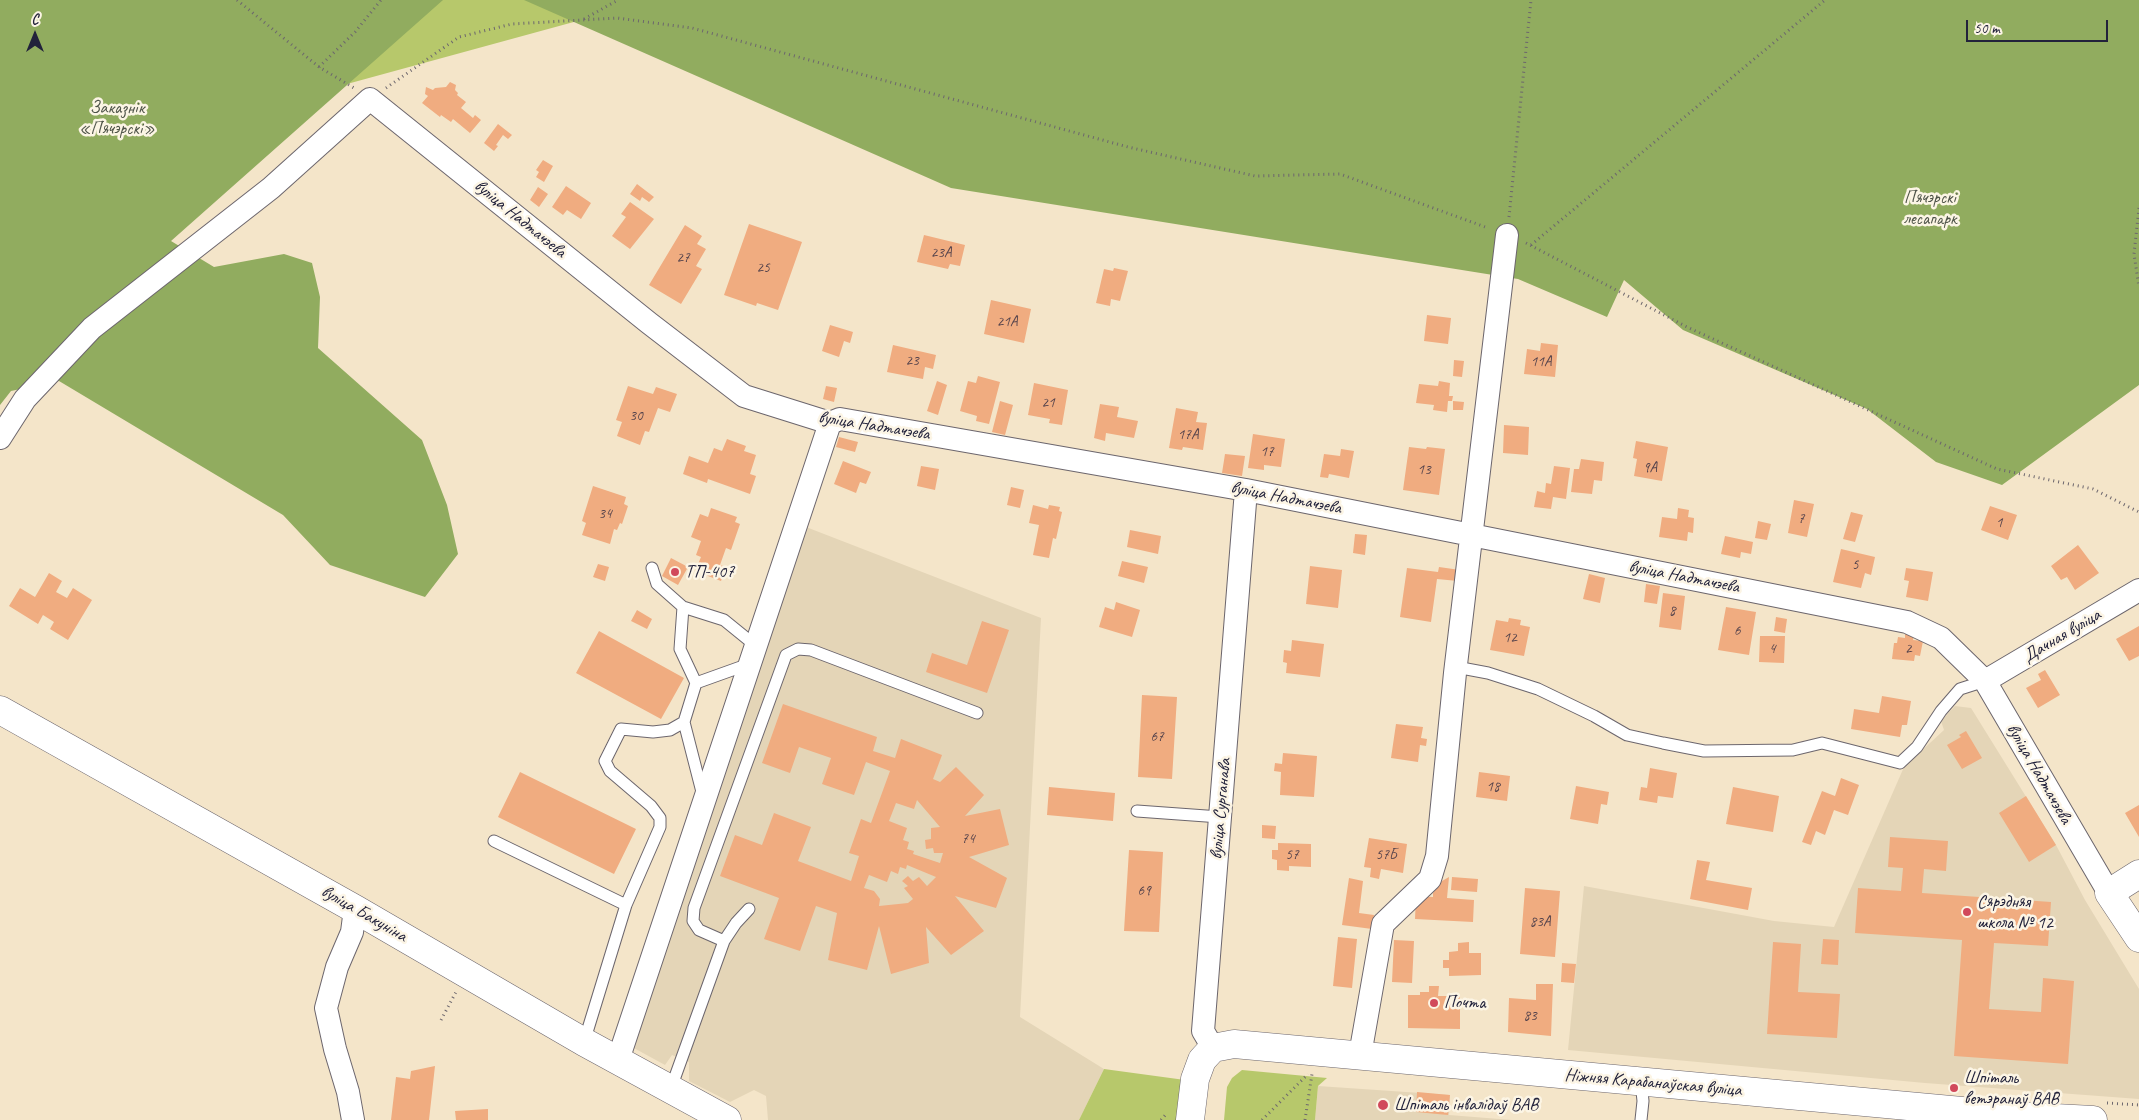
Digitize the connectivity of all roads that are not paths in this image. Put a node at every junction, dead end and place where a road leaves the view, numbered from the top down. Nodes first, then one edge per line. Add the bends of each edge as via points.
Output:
1 (1507, 235) road end
2 (830, 422) junction
3 (0, 438) edge
4 (1246, 490) junction
5 (1473, 535) junction
6 (652, 568) dead end
7 (2139, 590) edge
8 (682, 607) junction
9 (753, 655) junction
10 (1456, 667) junction
11 (1985, 682) junction
12 (696, 683) junction
13 (0, 710) edge
14 (977, 713) dead end
15 (684, 722) junction
16 (704, 801) junction
17 (1137, 811) dead end
18 (1220, 817) junction
19 (494, 841) dead end
20 (2139, 874) edge
21 (2109, 892) junction
22 (626, 905) junction
23 (355, 909) junction
24 (750, 909) dead end
25 (2139, 938) edge
26 (724, 941) junction
27 (584, 1042) junction
28 (1213, 1048) junction
29 (1360, 1055) junction
30 (618, 1060) junction
31 (1641, 1082) junction
32 (670, 1088) junction
33 (353, 1120) edge
34 (727, 1120) edge
35 (1190, 1120) edge
36 (1641, 1120) edge
37 (2093, 1120) edge

1 - 5 street
2 - 3 street, вуліца Надтачэева via 744,396 370,99 271,188 92,328 25,399
2 - 4 street, вуліца Надтачэева via 840,419
2 - 9 street
4 - 5 street, вуліца Надтачэева
4 - 18 street, вуліца Сурганава
5 - 10 street
5 - 11 street, вуліца Надтачэева via 1907,622 1941,638
6 - 8 lane via 657,584
7 - 11 street, Дачная вуліца
8 - 9 lane via 724,620
8 - 12 lane via 680,649
9 - 12 lane
9 - 16 street
10 - 11 lane via 1538,689 1627,735 1663,743 1704,751 1793,750 1822,743 1900,763 1917,747 1960,689
10 - 29 street via 1437,856 1430,879 1383,924
11 - 21 street, вуліца Надтачэева
12 - 15 lane
13 - 23 main road, вуліца Бакуніна
14 - 26 lane via 811,650 798,649 786,654 694,908 693,921 699,930
15 - 16 lane
15 - 22 lane via 670,730 653,732 621,729 605,761 610,771 651,806 660,818 660,827
16 - 30 street
17 - 18 lane
18 - 28 street, вуліца Сурганава via 1203,1031
19 - 22 lane
20 - 21 main road
21 - 25 main road, вуліца Надтачэева
22 - 27 lane
23 - 27 main road, вуліца Бакуніна
23 - 33 street via 352,932 337,967 326,1008
24 - 26 lane
26 - 32 lane
27 - 30 main road, вуліца Бакуніна
28 - 29 main road, Ніжняя Карабанаўская вуліца via 1234,1044
28 - 35 main road via 1202,1060 1195,1079
29 - 31 main road, Ніжняя Карабанаўская вуліца
30 - 32 main road, вуліца Бакуніна
31 - 36 lane
31 - 37 main road, Ніжняя Карабанаўская вуліца
32 - 34 main road, вуліца Бакуніна

